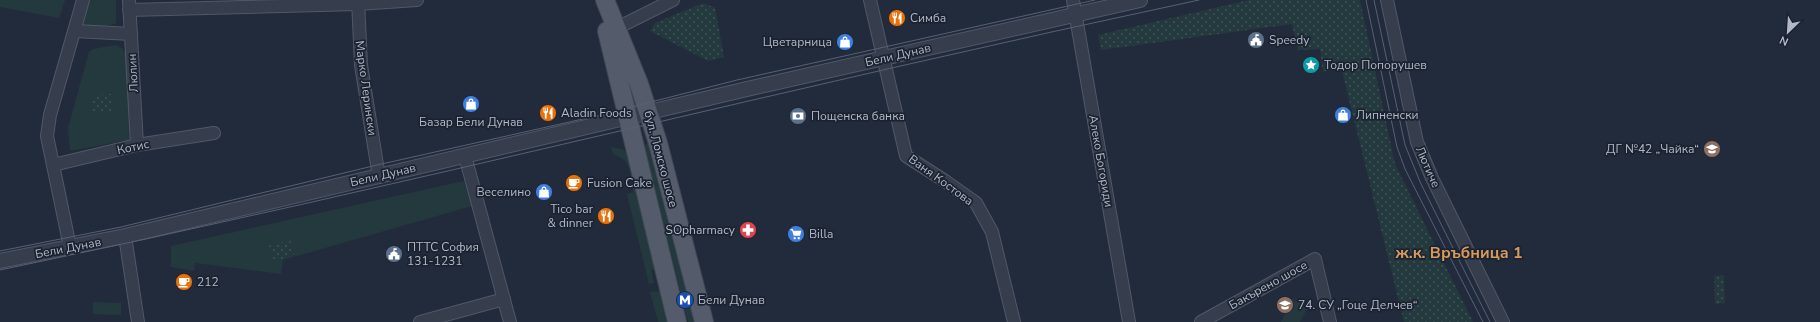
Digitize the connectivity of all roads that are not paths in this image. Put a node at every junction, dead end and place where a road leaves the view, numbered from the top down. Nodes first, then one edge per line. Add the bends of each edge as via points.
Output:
1 (83, 0) edge
2 (417, 0) edge
3 (600, 0) edge
4 (605, 0) edge
5 (673, 0) edge
6 (870, 0) edge
7 (1073, 0) edge
8 (1140, 0) edge
9 (1386, 0) edge
10 (358, 2) edge
11 (129, 5) edge
12 (1074, 15) junction
13 (615, 29) junction
14 (75, 31) junction
15 (131, 34) junction
16 (882, 58) junction
17 (649, 113) junction
18 (628, 118) junction
19 (214, 133) dead end
20 (137, 145) junction
21 (465, 156) junction
22 (52, 165) junction
23 (379, 176) junction
24 (125, 236) junction
25 (70, 247) junction
26 (0, 261) edge
27 (504, 299) junction
28 (138, 322) edge
29 (420, 322) edge
30 (510, 322) edge
31 (676, 322) edge
32 (704, 322) edge
33 (1014, 322) edge
34 (1129, 322) edge
35 (1201, 322) edge
36 (1330, 322) edge
37 (1503, 322) edge

1 - 14 street
2 - 10 street
3 - 18 main road, бул. Ломско шосе
4 - 13 main road, бул. Ломско шосе
5 - 13 street
6 - 16 street, Ваня Костова
7 - 12 street, Алеко Богориди
8 - 12 street, Бели Дунав
9 - 37 street, Лютиче via 1417,142
10 - 11 street
10 - 23 street, Марко Лерински via 361,65
11 - 15 street, Люлин
12 - 16 street, Бели Дунав
12 - 34 street, Алеко Богориди
13 - 17 main road, бул. Ломско шосе
14 - 15 street
14 - 22 street via 50,115 47,136
15 - 20 street, Люлин
16 - 17 street, Бели Дунав
16 - 33 street, Ваня Костова via 906,156 976,203 992,232
17 - 18 street, Бели Дунав
17 - 32 main road, бул. Ломско шосе
18 - 21 street, Бели Дунав
18 - 31 main road, бул. Ломско шосе
19 - 20 street, Котис
20 - 22 street, Котис
21 - 23 street, Бели Дунав
21 - 27 street
22 - 25 street
23 - 24 street, Бели Дунав
24 - 25 street, Бели Дунав
24 - 28 street
25 - 26 street, Бели Дунав
27 - 29 street
27 - 30 street
35 - 36 street, Бакърено шосе via 1315,259

